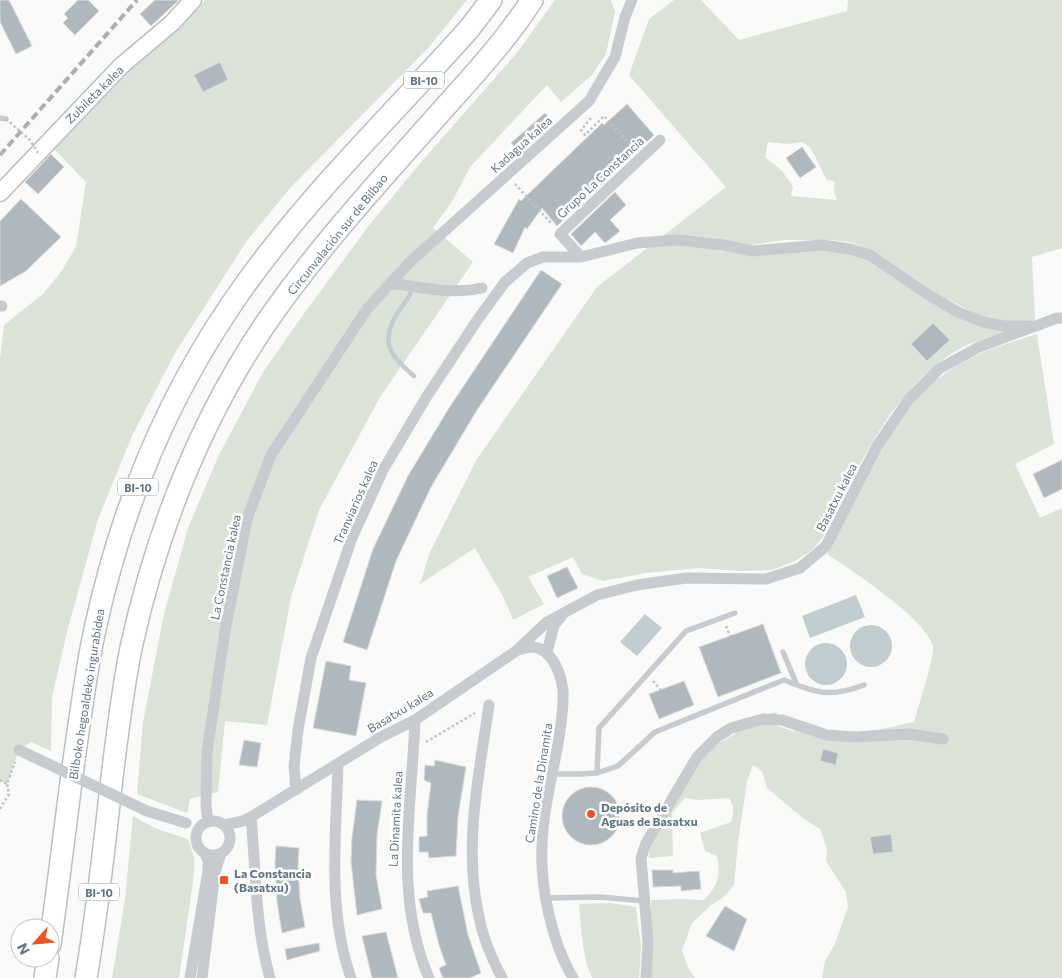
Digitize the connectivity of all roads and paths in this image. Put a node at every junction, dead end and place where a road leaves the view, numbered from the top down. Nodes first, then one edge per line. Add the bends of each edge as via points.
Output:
1 (193, 0) edge
2 (491, 0) edge
3 (532, 0) edge
4 (632, 0) edge
5 (596, 112) dead end
6 (3, 118) edge
7 (660, 140) dead end
8 (38, 153) junction
9 (642, 158) junction
10 (508, 175) junction
11 (0, 193) edge
12 (560, 234) junction
13 (582, 257) junction
14 (390, 283) junction
15 (482, 288) dead end
16 (1062, 318) edge
17 (1036, 326) junction
18 (564, 613) junction
19 (735, 613) dead end
20 (725, 624) dead end
21 (730, 636) dead end
22 (516, 651) junction
23 (547, 652) junction
24 (783, 652) dead end
25 (652, 681) dead end
26 (796, 685) junction
27 (864, 685) dead end
28 (661, 690) dead end
29 (489, 705) joint
30 (415, 720) junction
31 (943, 739) dead end
32 (19, 750) joint
33 (413, 750) junction
34 (338, 764) junction
35 (597, 772) junction
36 (553, 774) junction
37 (0, 780) edge
38 (6, 784) junction
39 (296, 790) junction
40 (0, 810) edge
41 (247, 819) junction
42 (208, 822) junction
43 (224, 825) junction
44 (198, 830) junction
45 (230, 839) junction
46 (205, 853) junction
47 (221, 853) junction
48 (546, 898) junction
49 (644, 901) junction
50 (53, 918) edge
51 (86, 978) edge
52 (190, 978) edge
53 (202, 978) edge
54 (270, 978) edge
55 (351, 978) edge
56 (429, 978) edge
57 (502, 978) edge
58 (573, 978) edge
59 (646, 978) edge

1 - 8 street, Zubileta kalea via 172,23 121,66
2 - 50 highway, Bilboko hegoaldeko ingurabidea / BI-10 via 470,29 294,221 231,305 182,388 158,438 128,510 94,631
3 - 51 highway, Circunvalación sur de Bilbao / BI-10 via 496,49 347,218 296,283 236,371 217,406 178,492 151,569 131,648
4 - 10 street, Kadagua kalea via 615,57 589,101
5 - 9 path via 581,130 585,135 604,116
6 - 8 path, bridge via 30,140
7 - 9 street, Grupo La Constancia
8 - 11 street, Zubileta kalea
9 - 12 street, Grupo La Constancia
10 - 12 path
10 - 14 street, Kadagua kalea
12 - 13 street, Grupo La Constancia
13 - 17 street via 637,243 676,240 752,251 822,245 850,249 870,255 958,312 1004,326
13 - 39 street, Tranviarios kalea via 543,258 527,263 505,282 428,396 383,470 352,538 311,658 298,730 294,766
14 - 15 street via 448,291
14 - 42 street, La Constancia kalea via 367,310 271,455 247,519 207,752
16 - 17 street, Basatxu kalea
17 - 18 street, Basatxu kalea via 979,347 939,370 909,400 877,446 826,546 800,568 766,579 686,578 637,585 597,596
18 - 22 street, Basatxu kalea via 547,622
18 - 23 street via 554,626
19 - 35 lane via 686,631 599,728
20 - 21 path
22 - 23 street via 533,647
22 - 30 street, Basatxu kalea
23 - 36 street, Camino de la Dinamita via 558,670 562,690 562,718
24 - 26 lane
25 - 28 path
26 - 27 lane via 832,693
26 - 35 lane via 784,680 655,732 618,766
29 - 33 path
29 - 57 street via 474,805 472,871 479,918
30 - 33 street, La Dinamita kalea
30 - 34 street, Basatxu kalea
31 - 49 street via 909,734 827,735 782,720 763,719 731,728 697,757 646,842 641,858
32 - 38 path
32 - 44 street, bridge via 147,811
33 - 56 street, La Dinamita kalea via 406,869 418,947
34 - 39 street, Basatxu kalea
34 - 55 street via 337,921
35 - 36 lane
36 - 48 street, Camino de la Dinamita via 542,846
37 - 38 path
38 - 40 path via 9,794
39 - 41 street, Basatxu kalea
41 - 43 street, Basatxu kalea
41 - 45 street, Basatxu kalea
41 - 54 street via 255,857 258,916
42 - 43 street
42 - 44 street
43 - 45 street
44 - 46 street via 196,841
45 - 47 street via 228,847
46 - 47 street
46 - 52 street via 208,870
47 - 53 street
48 - 49 lane
48 - 58 street, Camino de la Dinamita via 557,946
49 - 59 street via 648,942

